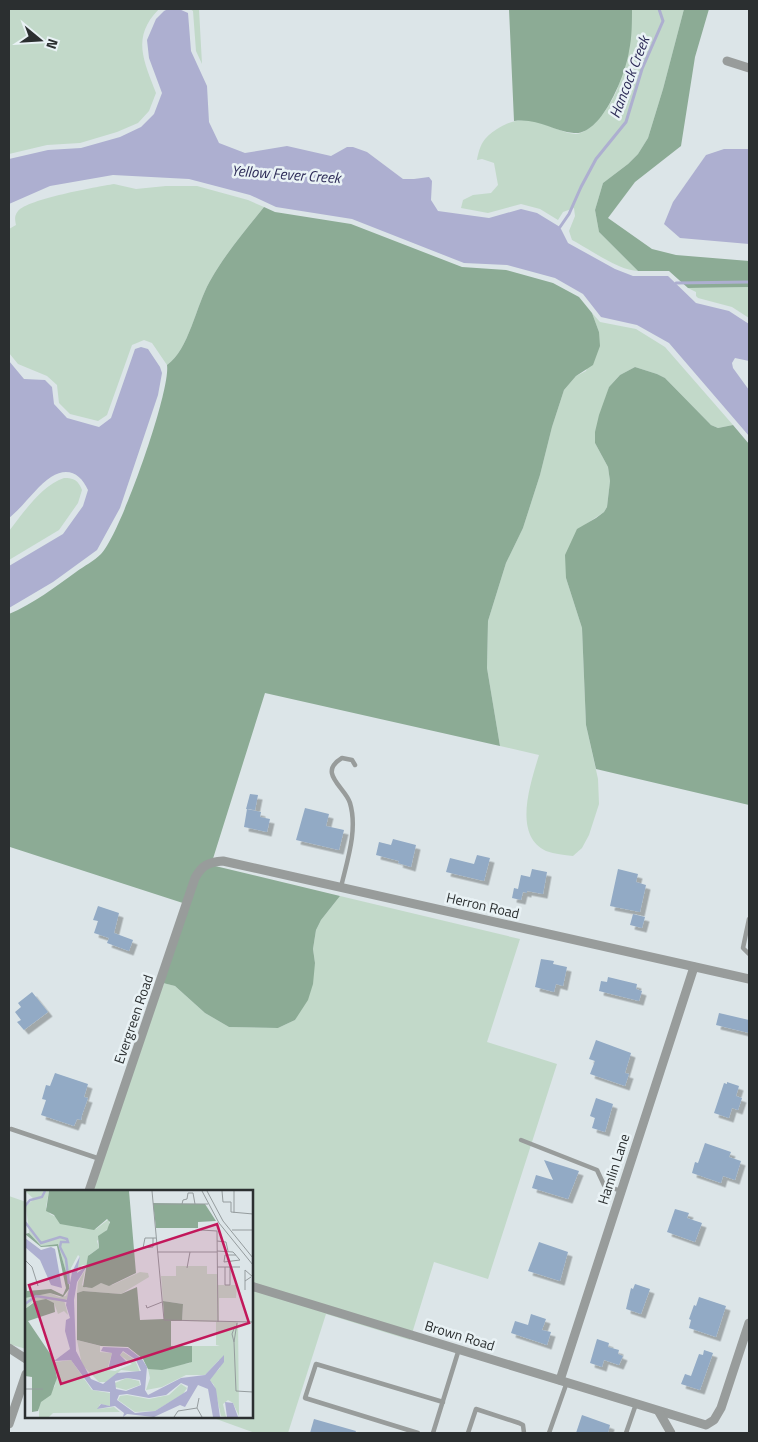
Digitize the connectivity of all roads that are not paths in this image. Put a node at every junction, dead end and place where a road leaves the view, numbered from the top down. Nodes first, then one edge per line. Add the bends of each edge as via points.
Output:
1 (727, 61) dead end
2 (749, 68) edge
3 (355, 765) dead end
4 (211, 862) joint
5 (341, 887) junction
6 (749, 919) edge
7 (749, 954) edge
8 (694, 967) junction
9 (749, 979) edge
10 (11, 1129) dead end
11 (521, 1140) dead end
12 (100, 1159) junction
13 (89, 1190) edge
14 (620, 1191) junction
15 (252, 1286) edge
16 (749, 1323) edge
17 (10, 1347) edge
18 (459, 1350) junction
19 (25, 1358) edge
20 (25, 1377) edge
21 (563, 1381) junction
22 (443, 1402) junction
23 (636, 1404) junction
24 (659, 1412) junction
25 (9, 1424) edge
26 (418, 1433) edge
27 (433, 1433) edge
28 (468, 1433) edge
29 (524, 1433) edge
30 (549, 1433) edge
31 (626, 1433) edge
32 (671, 1433) edge

1 - 2 street
3 - 5 lane via 352,760 342,758 332,771 349,801 354,823
4 - 5 street, Herron Road via 223,861
4 - 12 street, Evergreen Road via 201,868 195,878
5 - 8 street, Herron Road
6 - 7 lane via 743,948
8 - 9 street, Herron Road
8 - 14 street, Hamlin Lane
10 - 12 lane
11 - 14 lane via 597,1170 604,1185
12 - 13 street, Evergreen Road
14 - 21 street, Hamlin Lane
15 - 18 street, Brown Road
16 - 24 street, Brown Road via 724,1400 714,1420 706,1425
17 - 19 street
18 - 21 street, Brown Road
18 - 22 lane
20 - 25 street
21 - 23 street, Brown Road
21 - 30 lane
22 - 26 lane via 316,1364 305,1398
22 - 27 lane
23 - 24 street, Brown Road
23 - 31 lane
24 - 32 street
28 - 29 lane via 476,1409 519,1423 523,1425

